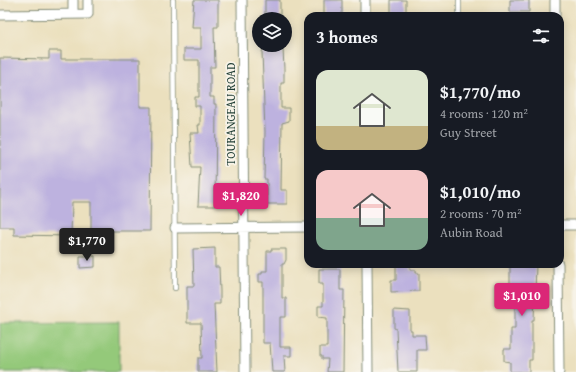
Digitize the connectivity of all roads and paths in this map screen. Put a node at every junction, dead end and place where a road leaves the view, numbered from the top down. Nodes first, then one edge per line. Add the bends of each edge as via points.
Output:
1 (73, 0) edge
2 (88, 0) edge
3 (173, 0) edge
4 (242, 0) edge
5 (365, 0) edge
6 (459, 0) edge
7 (555, 0) edge
8 (365, 12) edge
9 (459, 12) edge
10 (555, 12) edge
11 (73, 14) junction
12 (0, 15) edge
13 (564, 225) edge
14 (576, 225) edge
15 (304, 227) edge
16 (174, 228) junction
17 (243, 228) junction
18 (367, 268) edge
19 (558, 268) edge
20 (175, 288) dead end
21 (245, 372) edge
22 (368, 372) edge
23 (559, 372) edge

1 - 11 street
2 - 11 street via 88,14
3 - 16 lane
4 - 17 street, TOURANGEAU ROAD
5 - 8 street
6 - 9 lane
7 - 10 street
11 - 12 street
13 - 14 street
15 - 17 street
16 - 17 street
16 - 20 lane
17 - 21 street, TOURANGEAU ROAD
18 - 22 street
19 - 23 street

